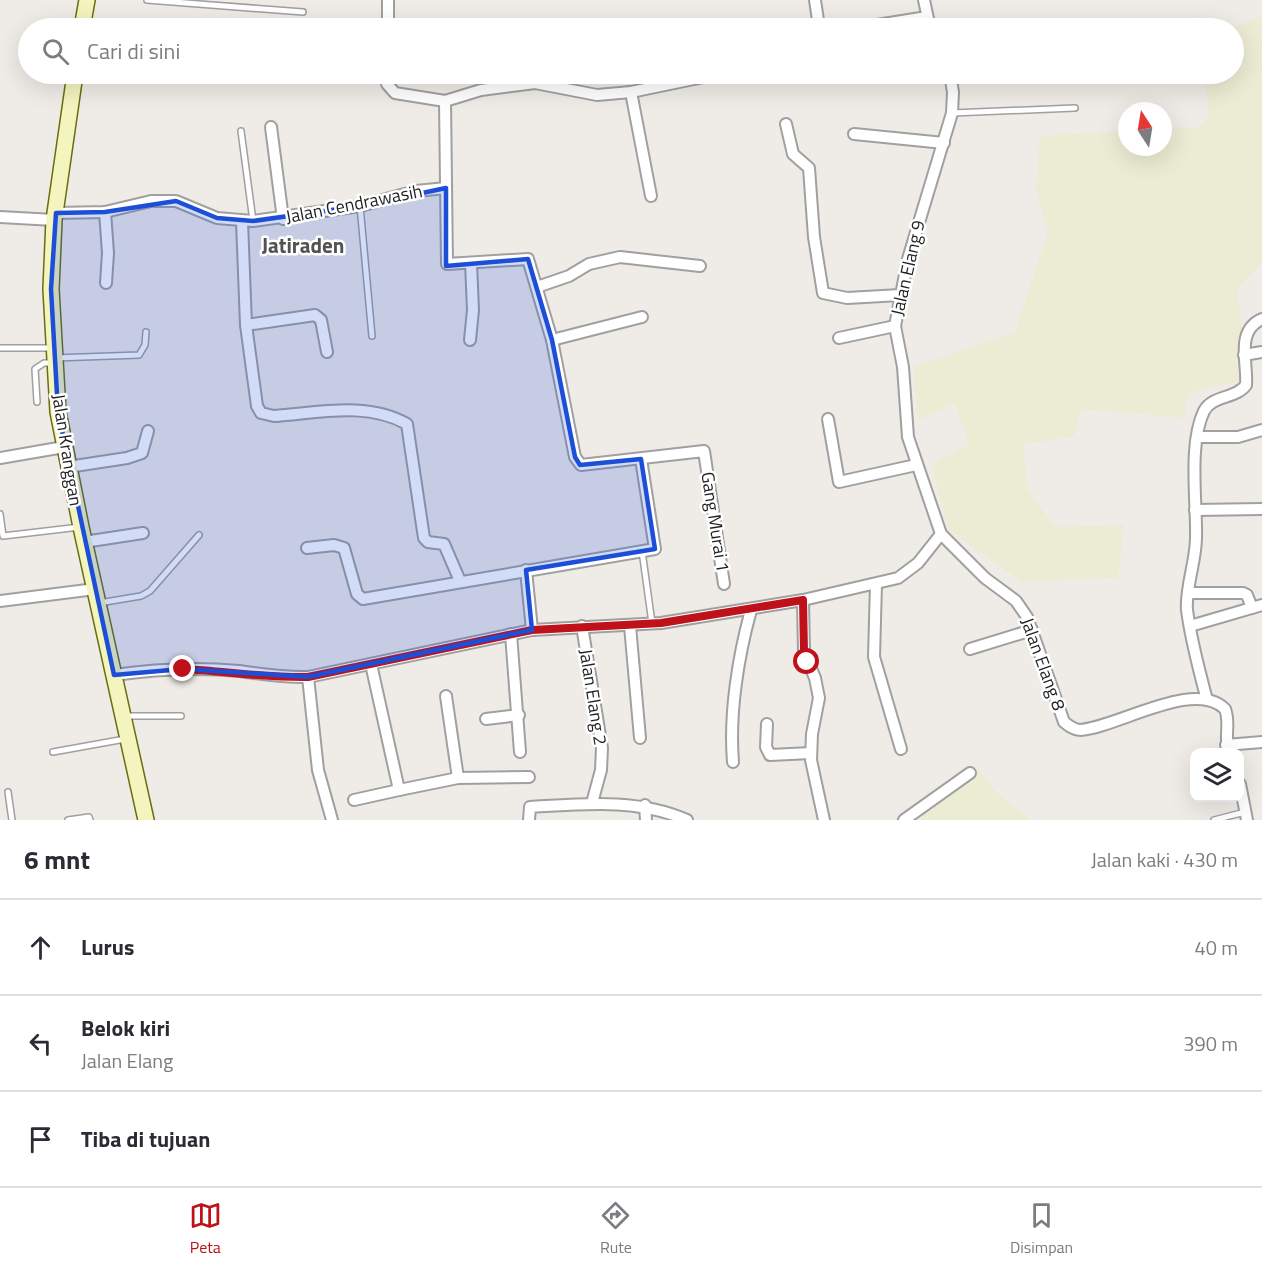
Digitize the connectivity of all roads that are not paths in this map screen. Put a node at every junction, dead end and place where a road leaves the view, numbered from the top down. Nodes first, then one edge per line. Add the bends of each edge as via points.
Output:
1 (87, 0) edge
2 (147, 0) edge
3 (388, 0) edge
4 (815, 0) edge
5 (924, 0) edge
6 (303, 12) dead end
7 (84, 18) edge
8 (388, 18) edge
9 (814, 18) edge
10 (928, 18) edge
11 (74, 84) edge
12 (387, 84) edge
13 (527, 84) edge
14 (540, 84) edge
15 (670, 84) edge
16 (952, 84) edge
17 (631, 92) junction
18 (445, 101) junction
19 (1075, 108) dead end
20 (952, 113) junction
21 (786, 124) dead end
22 (271, 128) dead end
23 (241, 130) dead end
24 (854, 134) dead end
25 (944, 143) junction
26 (446, 188) junction
27 (651, 196) dead end
28 (360, 206) junction
29 (105, 212) junction
30 (55, 216) junction
31 (0, 217) edge
32 (283, 219) junction
33 (247, 221) junction
34 (471, 263) junction
35 (700, 266) dead end
36 (106, 283) dead end
37 (537, 287) junction
38 (900, 295) junction
39 (642, 317) dead end
40 (1262, 319) edge
41 (246, 325) junction
42 (895, 326) junction
43 (146, 332) dead end
44 (372, 336) dead end
45 (839, 338) dead end
46 (470, 340) dead end
47 (552, 340) junction
48 (0, 348) edge
49 (327, 352) dead end
50 (1262, 352) edge
51 (1244, 355) junction
52 (55, 356) junction
53 (37, 402) dead end
54 (828, 418) dead end
55 (1262, 430) edge
56 (148, 431) dead end
57 (1198, 437) junction
58 (64, 447) junction
59 (0, 458) edge
60 (641, 459) junction
61 (916, 465) junction
62 (68, 466) junction
63 (1262, 508) edge
64 (1195, 510) junction
65 (0, 514) edge
66 (143, 533) dead end
67 (82, 534) junction
68 (941, 534) junction
69 (199, 536) dead end
70 (308, 548) dead end
71 (642, 551) junction
72 (526, 570) junction
73 (460, 581) junction
74 (876, 584) junction
75 (724, 585) dead end
76 (1190, 593) junction
77 (101, 598) junction
78 (803, 600) junction
79 (0, 601) edge
80 (1257, 606) edge
81 (751, 610) junction
82 (652, 624) junction
83 (582, 626) junction
84 (630, 626) junction
85 (1190, 626) junction
86 (532, 630) junction
87 (1032, 630) junction
88 (511, 634) junction
89 (970, 649) dead end
90 (371, 664) junction
91 (114, 675) junction
92 (308, 677) junction
93 (446, 696) dead end
94 (1207, 700) junction
95 (519, 715) junction
96 (123, 716) junction
97 (181, 716) dead end
98 (486, 719) dead end
99 (767, 724) dead end
100 (128, 738) junction
101 (640, 738) dead end
102 (1262, 742) edge
103 (1228, 748) edge
104 (1233, 748) edge
105 (901, 749) dead end
106 (53, 752) dead end
107 (520, 752) dead end
108 (811, 753) junction
109 (733, 762) dead end
110 (969, 773) dead end
111 (529, 777) dead end
112 (458, 778) junction
113 (399, 790) junction
114 (8, 792) dead end
115 (354, 800) dead end
116 (592, 803) junction
117 (645, 805) junction
118 (1246, 816) edge
119 (12, 820) edge
120 (68, 820) edge
121 (90, 820) edge
122 (146, 820) edge
123 (332, 820) edge
124 (529, 820) edge
125 (646, 820) edge
126 (687, 820) edge
127 (824, 820) edge
128 (904, 820) edge
129 (1214, 820) edge

1 - 7 main road
2 - 6 lane
3 - 8 street
4 - 9 street
5 - 10 street
11 - 30 main road, Jalan Kranggan
12 - 18 street via 395,93
13 - 18 street via 481,90
14 - 17 street via 597,95
15 - 17 street
16 - 20 street, Jalan Elang 9
17 - 27 street
18 - 26 street
19 - 20 lane
20 - 25 street, Jalan Elang 9
21 - 38 street via 793,154 809,168 823,293 847,298
22 - 32 street
23 - 33 lane
24 - 25 street
25 - 38 street, Jalan Elang 9
26 - 28 street, Jalan Cendrawasih
26 - 34 street, Jalan Cendrawasih via 446,261 450,265
28 - 32 street, Jalan Cendrawasih
28 - 44 lane
29 - 30 street, Jalan Cendrawasih
29 - 33 street, Jalan Cendrawasih via 151,201 176,201 217,218
29 - 36 street
30 - 31 street, Jalan Cendrawasih
30 - 52 main road, Jalan Kranggan via 51,289
32 - 33 street, Jalan Cendrawasih
33 - 41 street
34 - 37 street, Jalan Cendrawasih via 528,260
34 - 46 street
35 - 37 street via 620,257 589,264
37 - 47 street, Jalan Cendrawasih
38 - 42 street, Jalan Elang 9
39 - 47 street
40 - 51 street via 1250,330
41 - 49 street via 315,315 321,320
41 - 73 street via 261,413 274,416 361,410 391,415 407,424 424,538 444,544
42 - 45 street
42 - 61 street, Jalan Elang 9 via 903,367 908,437
43 - 52 lane via 146,345 140,356
47 - 60 street, Jalan Cendrawasih via 578,461 581,465
48 - 52 lane
50 - 51 street
51 - 57 street via 1246,385 1207,407
52 - 53 lane via 35,369
52 - 58 main road, Jalan Kranggan
54 - 61 street via 839,482
55 - 57 street via 1238,436
56 - 62 street via 142,453
57 - 64 street
58 - 59 street
58 - 62 main road, Jalan Kranggan
60 - 71 street via 656,544 655,549
60 - 75 street, Gang Murai 1 via 704,451
61 - 68 street, Jalan Elang 9
62 - 67 main road, Jalan Kranggan
63 - 64 street
64 - 76 street
65 - 67 lane via 3,536
66 - 67 street
67 - 77 main road, Jalan Kranggan
68 - 74 street via 908,573
68 - 87 street, Jalan Elang 8 via 985,578 1022,607
69 - 77 lane via 150,591
70 - 73 street via 344,548 357,594 363,599
71 - 72 street
71 - 82 lane
72 - 73 street
72 - 86 street
74 - 78 street
74 - 105 street via 874,657
76 - 80 street via 1243,592
76 - 85 street
77 - 79 street
77 - 91 main road, Jalan Kranggan
78 - 81 street
78 - 108 street via 804,652 819,698
80 - 85 street
81 - 82 street
81 - 109 street via 737,678
82 - 84 street
83 - 84 street
83 - 86 street
83 - 116 street, Jalan Elang 2 via 602,748
84 - 101 street
85 - 94 street
86 - 88 street
87 - 89 street
87 - 94 street, Jalan Elang 8 via 1064,722 1073,729 1088,729 1147,709
88 - 90 street
88 - 95 street
90 - 92 street
90 - 113 street
91 - 92 street via 183,669
91 - 96 main road, Jalan Kranggan
92 - 123 street via 318,770
93 - 112 street
94 - 103 street via 1225,708 1229,719
95 - 98 street
95 - 107 street
96 - 97 lane
96 - 100 main road, Jalan Kranggan
99 - 108 street via 766,747 770,755
100 - 106 lane
100 - 122 main road, Jalan Kranggan
102 - 104 street
108 - 127 street
110 - 128 street
111 - 112 street
112 - 113 street
113 - 115 street
114 - 119 lane
116 - 117 street
116 - 124 street via 530,807
117 - 125 street
117 - 126 street
118 - 129 lane
120 - 121 lane

